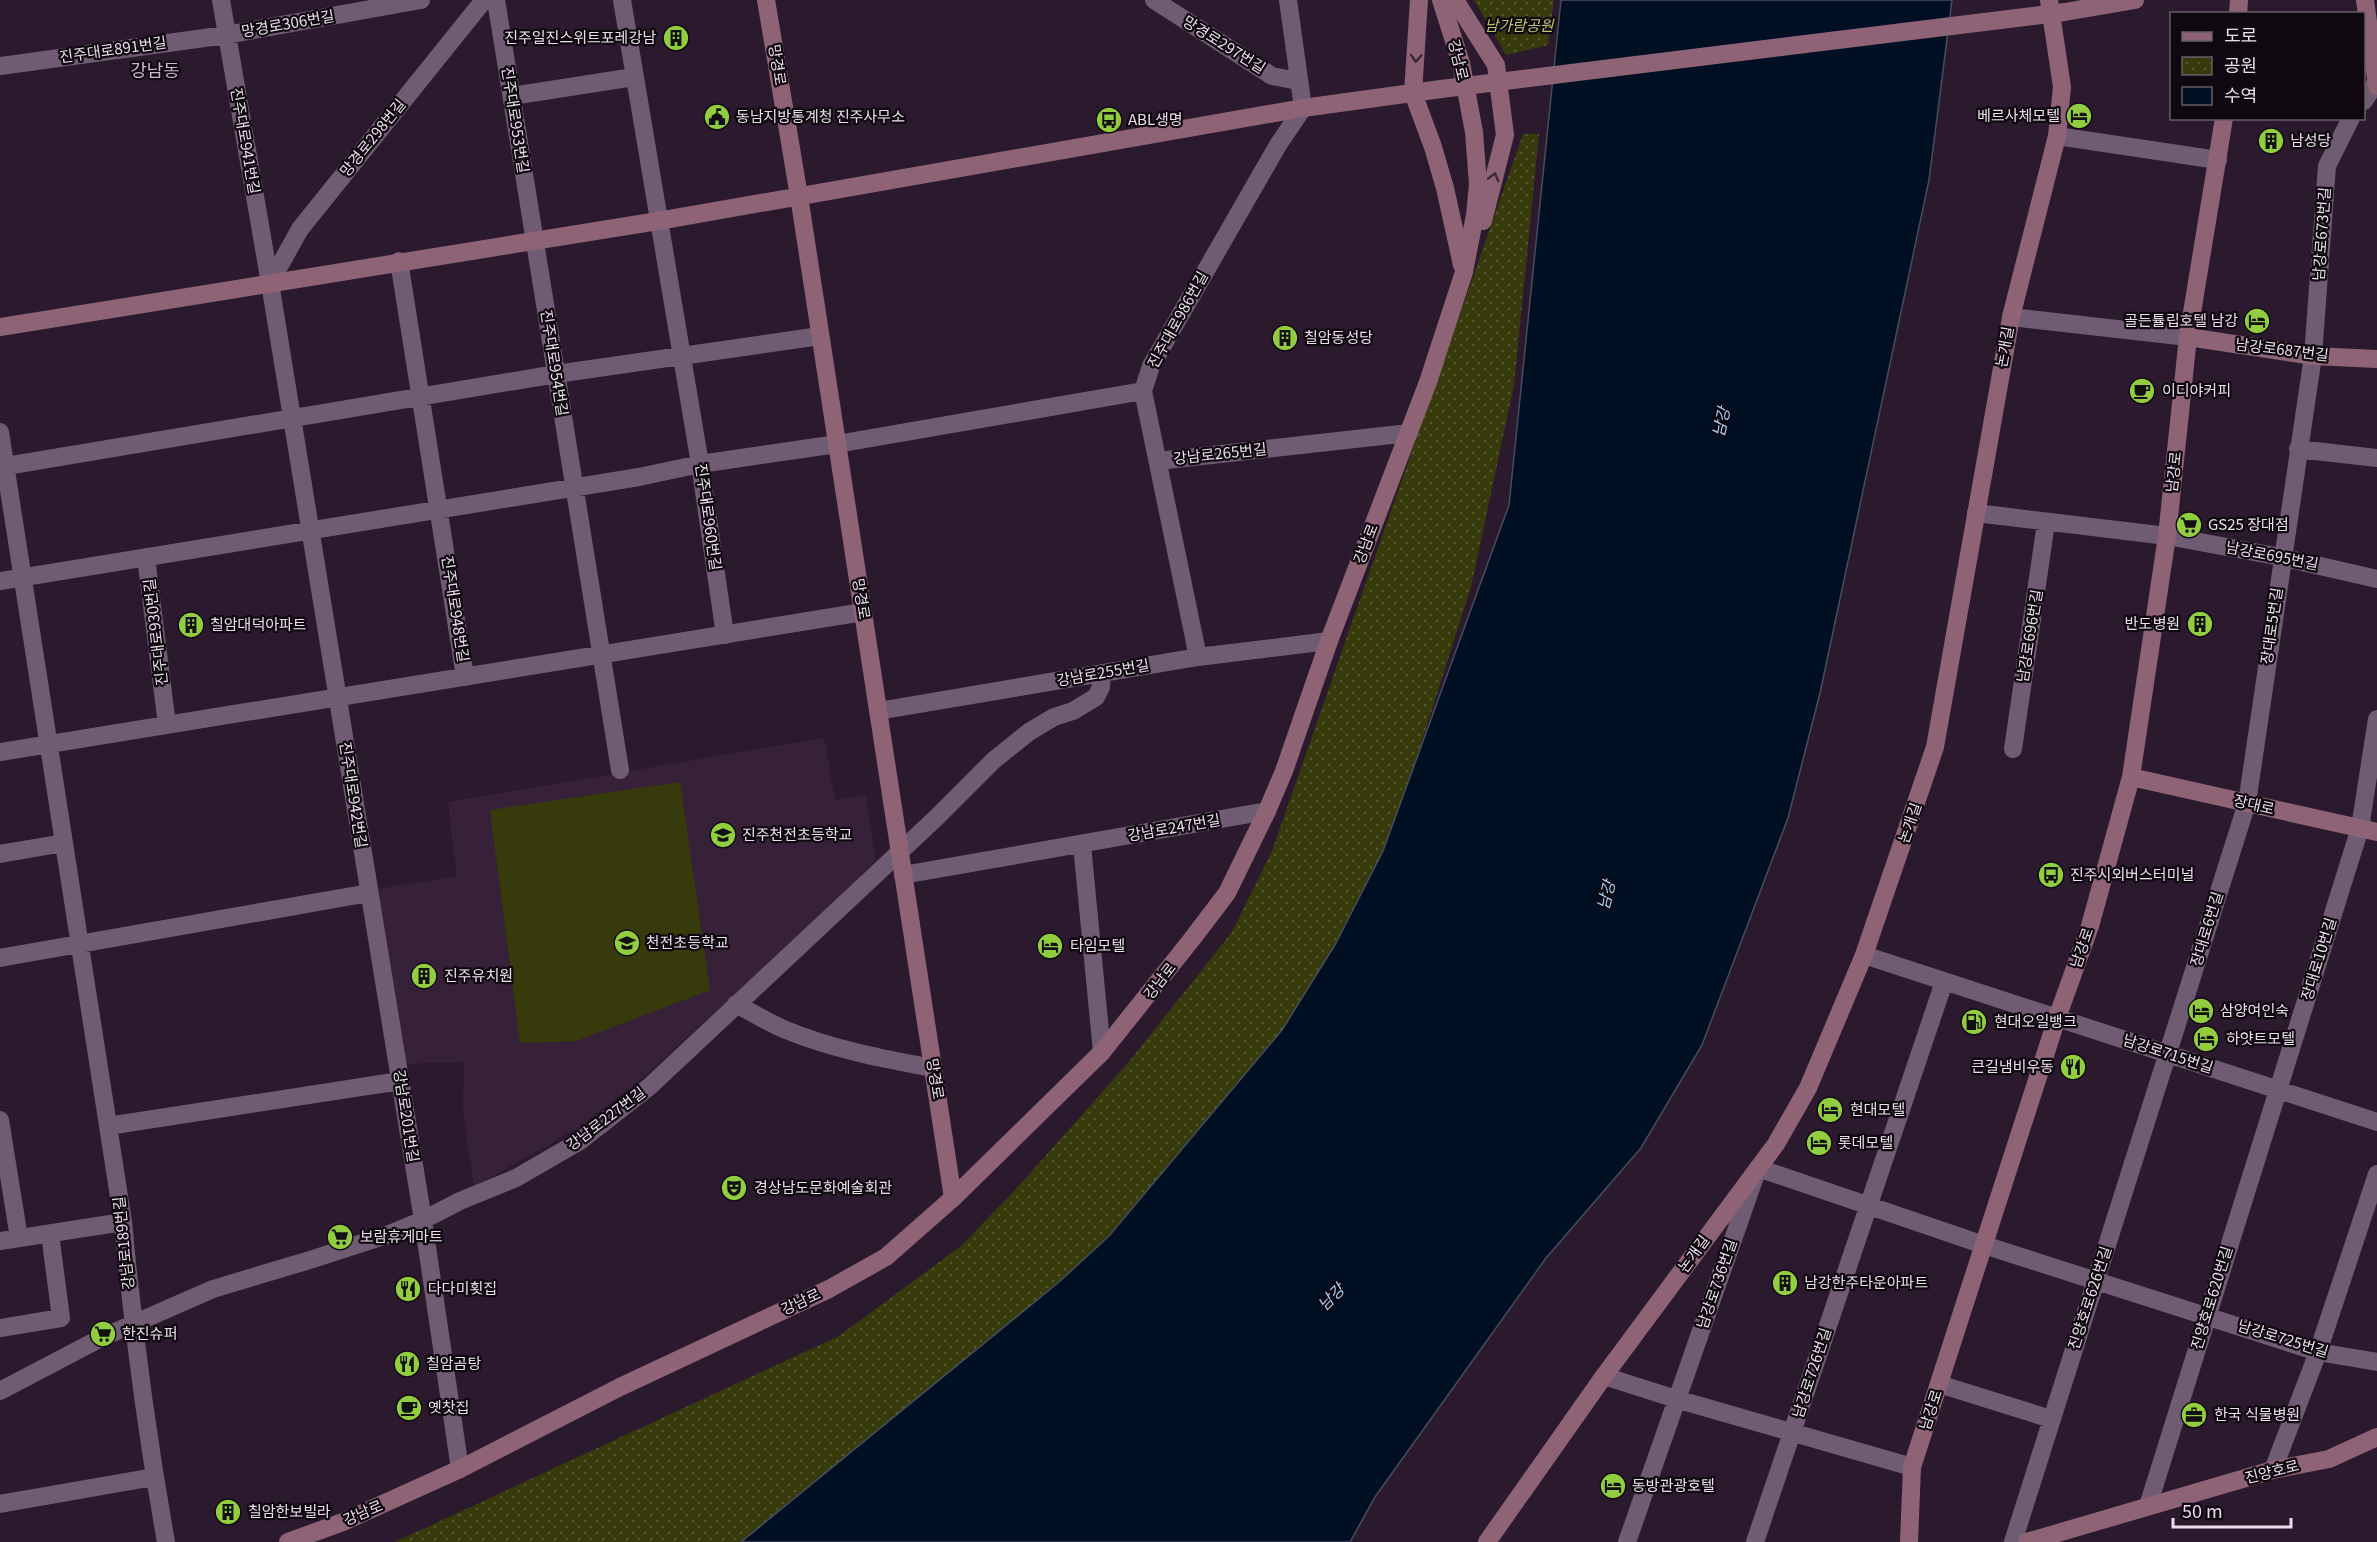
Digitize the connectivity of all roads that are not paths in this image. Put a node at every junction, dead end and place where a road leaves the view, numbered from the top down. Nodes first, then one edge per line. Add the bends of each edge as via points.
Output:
1 (221, 0) edge
2 (421, 0) edge
3 (484, 0) edge
4 (496, 0) edge
5 (622, 0) edge
6 (766, 0) edge
7 (1154, 0) edge
8 (1288, 0) edge
9 (1419, 0) edge
10 (1441, 0) edge
11 (1455, 0) edge
12 (2049, 0) edge
13 (2135, 0) edge
14 (2365, 0) edge
15 (226, 35) junction
16 (0, 66) edge
17 (634, 76) junction
18 (1298, 81) junction
19 (2377, 83) edge
20 (1413, 93) junction
21 (512, 96) junction
22 (2365, 100) edge
23 (1303, 108) junction
24 (2224, 120) edge
25 (2350, 120) edge
26 (2057, 136) junction
27 (2218, 160) junction
28 (799, 196) junction
29 (658, 221) junction
30 (534, 240) junction
31 (399, 261) junction
32 (1464, 272) junction
33 (270, 283) junction
34 (2011, 317) junction
35 (0, 327) edge
36 (820, 336) junction
37 (2188, 337) junction
38 (681, 355) junction
39 (2313, 356) junction
40 (2377, 359) edge
41 (556, 374) junction
42 (1143, 391) junction
43 (421, 397) junction
44 (292, 418) junction
45 (0, 432) edge
46 (1409, 433) junction
47 (837, 444) junction
48 (2298, 449) junction
49 (2377, 458) edge
50 (1158, 461) junction
51 (700, 464) junction
52 (3, 466) edge
53 (574, 487) junction
54 (439, 509) junction
55 (1976, 513) junction
56 (2046, 523) junction
57 (310, 530) junction
58 (2167, 536) junction
59 (146, 557) junction
60 (2281, 557) junction
61 (23, 577) junction
62 (2377, 579) edge
63 (0, 581) edge
64 (863, 612) junction
65 (724, 635) junction
66 (1329, 641) junction
67 (601, 655) junction
68 (1198, 657) junction
69 (1102, 673) junction
70 (465, 676) junction
71 (337, 697) junction
72 (878, 711) junction
73 (2377, 719) edge
74 (167, 725) junction
75 (48, 744) junction
76 (2013, 748) dead end
77 (0, 752) edge
78 (620, 770) dead end
79 (2131, 777) junction
80 (2247, 803) junction
81 (1267, 811) junction
82 (2369, 830) edge
83 (64, 843) junction
84 (1082, 845) junction
85 (900, 851) junction
86 (0, 854) edge
87 (903, 875) junction
88 (369, 894) junction
89 (80, 944) junction
90 (1864, 955) junction
91 (0, 958) edge
92 (1944, 982) junction
93 (736, 1004) junction
94 (2057, 1018) junction
95 (1102, 1052) junction
96 (2168, 1054) junction
97 (933, 1068) junction
98 (400, 1081) junction
99 (2278, 1090) junction
100 (0, 1120) edge
101 (2377, 1122) edge
102 (108, 1126) junction
103 (1758, 1168) junction
104 (2377, 1174) edge
105 (953, 1198) junction
106 (1868, 1204) junction
107 (423, 1220) junction
108 (123, 1222) junction
109 (50, 1234) junction
110 (19, 1238) junction
111 (0, 1241) edge
112 (1984, 1245) junction
113 (2095, 1281) junction
114 (2206, 1315) junction
115 (133, 1325) junction
116 (0, 1328) edge
117 (2318, 1352) junction
118 (2377, 1362) edge
119 (1604, 1376) junction
120 (1939, 1384) junction
121 (0, 1391) edge
122 (1676, 1399) junction
123 (2051, 1419) junction
124 (1793, 1433) junction
125 (2377, 1437) edge
126 (1912, 1467) junction
127 (460, 1469) junction
128 (2273, 1470) junction
129 (154, 1477) junction
130 (0, 1504) edge
131 (2148, 1506) junction
132 (166, 1542) edge
133 (288, 1542) edge
134 (1487, 1542) edge
135 (1627, 1542) edge
136 (1755, 1542) edge
137 (1910, 1542) edge
138 (2013, 1542) edge
139 (2027, 1542) edge

1 - 15 street, 진주대로941번길
2 - 15 street, 망경로306번길
3 - 33 street, 망경로298번길 via 300,229
4 - 21 street, 진주대로953번길
5 - 17 street, 진주대로960번길
6 - 28 street, 망경로
7 - 18 street, 망경로297번길 via 1272,76
8 - 18 street
9 -> 20 street
10 - 32 street, 강남로 via 1461,63 1474,132 1478,184
32 -> 11 street via 1476,251 1505,135 1496,65
12 - 26 street, 논개길 via 2062,87
13 - 20 street
14 - 19 street
15 - 16 street, 진주대로891번길
15 - 33 street, 진주대로941번길
17 - 21 street
17 - 29 street, 진주대로960번길
18 - 23 street
19 - 22 street
20 - 23 street
20 - 32 street via 1445,189
21 - 30 street, 진주대로953번길
23 - 28 street
23 - 42 street, 진주대로986번길 via 1151,366
24 - 27 street, 남강로
25 - 39 street, 남강로673번길 via 2327,166
26 - 27 street
26 - 34 street, 논개길
27 - 37 street, 남강로
28 - 29 street
28 - 36 street, 망경로
29 - 30 street
29 - 38 street, 진주대로960번길
30 - 31 street
30 - 41 street, 진주대로954번길
31 - 33 street
31 - 43 street, 진주대로948번길
32 - 46 street, 강남로
33 - 35 street
33 - 44 street, 진주대로942번길
34 - 37 street
34 - 55 street, 논개길
36 - 38 street
36 - 47 street, 망경로
37 - 39 street, 남강로687번길
37 - 58 street, 남강로
38 - 41 street
38 - 51 street, 진주대로960번길
39 - 40 street, 남강로687번길
39 - 48 street, 장대로5번길
41 - 43 street
41 - 53 street, 진주대로954번길
42 - 47 street
42 - 50 street
43 - 44 street
43 - 54 street, 진주대로948번길
44 - 52 street
44 - 57 street, 진주대로942번길
45 - 52 street
46 - 50 street, 강남로265번길
46 - 66 street, 강남로
47 - 51 street
47 - 64 street, 망경로
48 - 49 street
48 - 60 street, 장대로5번길
50 - 68 street, 강남로265번길
51 - 53 street
51 - 65 street, 진주대로960번길
52 - 61 street
53 - 54 street
53 - 67 street, 진주대로954번길
54 - 57 street
54 - 70 street, 진주대로948번길
55 - 56 street
55 - 90 street, 논개길 via 1935,747
56 - 58 street
56 - 76 street, 남강로696번길
57 - 59 street
57 - 71 street, 진주대로942번길
58 - 60 street, 남강로695번길
58 - 79 street, 남강로
59 - 61 street, 진주대로930번길
59 - 74 street, 진주대로930번길
60 - 62 street, 남강로695번길
60 - 80 street, 장대로5번길
61 - 63 street, 진주대로930번길
61 - 75 street
64 - 65 street
64 - 72 street, 망경로
65 - 67 street
66 - 68 street, 강남로255번길
66 - 81 street, 강남로
67 - 70 street, 진주대로948번길
67 - 78 street, 진주대로954번길
68 - 69 street, 강남로255번길
69 - 72 street, 강남로255번길
69 - 85 street, 강남로227번길 via 1096,697 1029,732 994,760
70 - 71 street
71 - 74 street
71 - 88 street, 진주대로942번길
72 - 85 street, 망경로
73 - 82 street, 장대로10번길
74 - 75 street
75 - 77 street
75 - 83 street
79 - 80 street, 장대로
79 - 94 street, 남강로 via 2090,926
80 - 82 street, 장대로
80 - 96 street, 장대로6번길
81 - 84 street, 강남로247번길
81 - 95 street, 강남로 via 1227,893
82 - 99 street, 장대로10번길
83 - 86 street
83 - 89 street
84 - 87 street, 강남로247번길
84 - 95 street
85 - 87 street, 망경로
85 - 93 street, 강남로227번길
87 - 97 street, 망경로
88 - 89 street
88 - 98 street, 강남로201번길
89 - 91 street
89 - 102 street, 강남로189번길
90 - 92 street, 남강로715번길
90 - 103 street, 논개길 via 1808,1088
92 - 94 street, 남강로715번길
92 - 106 street, 남강로726번길
93 - 97 street via 786,1030 836,1047
93 - 107 street, 강남로227번길 via 649,1087 580,1140 516,1178
94 - 96 street, 남강로715번길
94 - 112 street, 남강로
95 - 105 street, 강남로
96 - 99 street, 남강로715번길
96 - 113 street, 진양호로626번길
97 - 105 street, 망경로
98 - 102 street
98 - 107 street, 강남로201번길
99 - 101 street, 남강로715번길
99 - 114 street, 진양호로620번길
100 - 110 street
102 - 108 street, 강남로189번길
103 - 106 street
103 - 119 street, 논개길
103 - 122 street, 남강로736번길
104 - 117 street
105 - 127 street, 강남로 via 886,1257 829,1289 620,1387
106 - 112 street
106 - 124 street, 남강로726번길
107 - 115 street, 강남로227번길 via 387,1235 213,1289
107 - 127 street, 강남로201번길
108 - 109 street
108 - 115 street, 강남로189번길
109 - 110 street
109 - 116 street via 61,1318
110 - 111 street
112 - 113 street, 남강로725번길
112 - 120 street, 남강로
113 - 114 street, 남강로725번길
113 - 123 street, 진양호로626번길
114 - 117 street, 남강로725번길
114 - 131 street, 진양호로620번길
115 - 121 street, 강남로227번길
115 - 129 street, 강남로189번길
117 - 118 street, 남강로725번길
117 - 128 street
119 - 122 street
119 - 134 street, 논개길
120 - 123 street
120 - 126 street, 남강로
122 - 124 street
122 - 135 street, 남강로736번길
123 - 138 street, 진양호로626번길
124 - 126 street
124 - 136 street, 남강로726번길
125 - 128 street, 진양호로 via 2329,1459
126 - 137 street, 남강로
127 - 133 street, 강남로 via 343,1522
128 - 131 street, 진양호로
129 - 130 street
129 - 132 street, 강남로189번길
131 - 139 street, 진양호로

